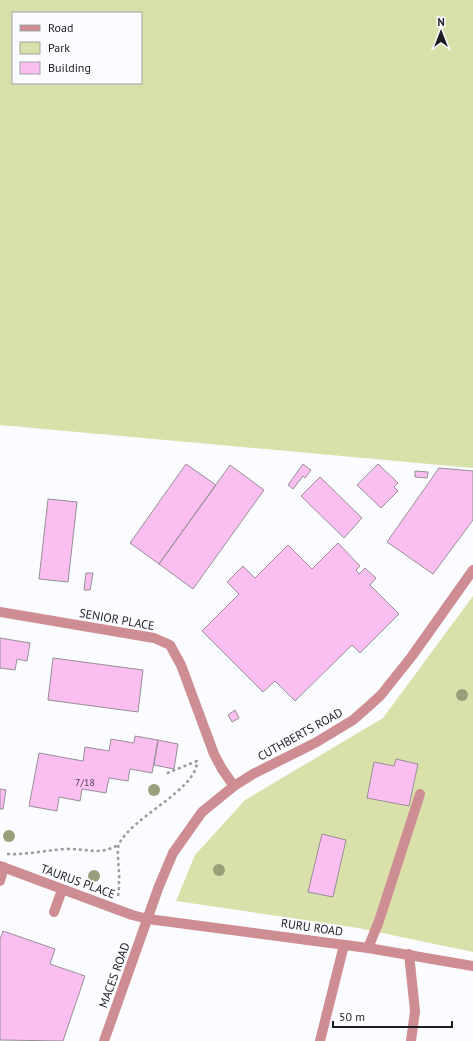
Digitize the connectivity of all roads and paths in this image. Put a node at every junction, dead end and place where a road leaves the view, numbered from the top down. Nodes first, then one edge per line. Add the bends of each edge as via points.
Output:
1 (473, 570) edge
2 (0, 612) edge
3 (165, 774) dead end
4 (234, 786) junction
5 (420, 794) dead end
6 (118, 845) junction
7 (3, 853) dead end
8 (2, 866) edge
9 (0, 881) edge
10 (62, 890) junction
11 (118, 896) dead end
12 (54, 912) dead end
13 (148, 919) junction
14 (344, 945) junction
15 (368, 948) junction
16 (409, 954) junction
17 (473, 966) edge
18 (104, 1041) edge
19 (320, 1041) edge
20 (411, 1041) edge

1 - 4 street, CUTHBERTS ROAD via 381,695 369,706 353,720 315,743
2 - 4 street, SENIOR PLACE via 154,638 170,645 181,665 214,754
3 - 6 path via 197,761 197,768 187,783 142,818
4 - 13 street, CUTHBERTS ROAD via 202,812 173,853
5 - 15 street
6 - 7 path via 109,850 99,851 66,849 26,854
6 - 11 path
8 - 9 street
8 - 10 street, TAURUS PLACE
10 - 12 street
10 - 13 street, TAURUS PLACE
13 - 14 street, RURU ROAD
13 - 18 street, MACES ROAD
14 - 15 street, RURU ROAD
14 - 19 street
15 - 16 street, RURU ROAD
16 - 17 street, RURU ROAD
16 - 20 street via 415,1011

